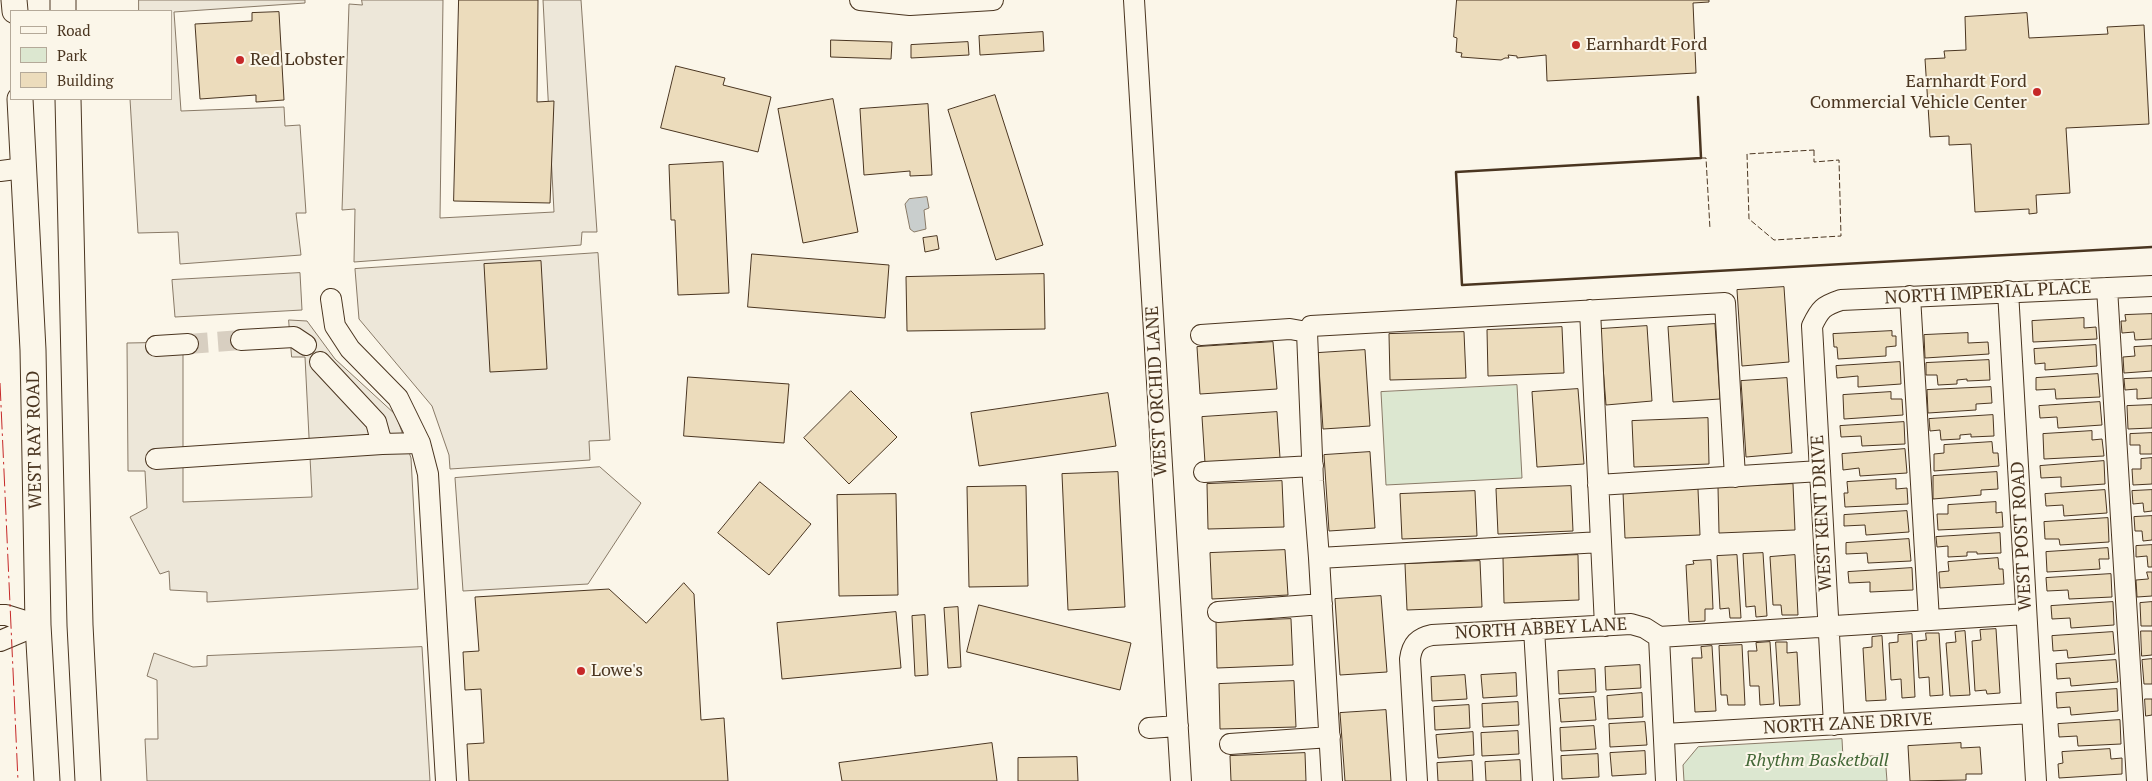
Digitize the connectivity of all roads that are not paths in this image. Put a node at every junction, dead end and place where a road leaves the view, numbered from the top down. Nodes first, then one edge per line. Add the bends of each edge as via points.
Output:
1 (860, 0) edge
2 (993, 0) edge
3 (1134, 0) edge
4 (20, 100) edge
5 (68, 100) edge
6 (24, 168) junction
7 (0, 171) edge
8 (2152, 286) edge
9 (2107, 288) junction
10 (2008, 291) junction
11 (1910, 296) junction
12 (331, 299) dead end
13 (1826, 305) joint
14 (1590, 310) junction
15 (1307, 332) junction
16 (1201, 335) dead end
17 (241, 340) tunnel mouth
18 (188, 344) tunnel mouth
19 (306, 345) dead end
20 (156, 346) dead end
21 (320, 362) dead end
22 (420, 443) junction
23 (382, 444) junction
24 (156, 459) dead end
25 (1313, 466) junction
26 (1820, 471) junction
27 (1204, 472) dead end
28 (1735, 477) junction
29 (1598, 485) junction
30 (1600, 542) junction
31 (1319, 558) junction
32 (1322, 604) junction
33 (1218, 612) dead end
34 (2026, 614) junction
35 (0, 615) edge
36 (1929, 620) junction
37 (38, 626) junction
38 (1605, 626) junction
39 (1828, 627) junction
40 (1534, 630) junction
41 (1659, 637) junction
42 (0, 640) edge
43 (2032, 713) junction
44 (1834, 725) junction
45 (1178, 726) junction
46 (1149, 728) dead end
47 (1664, 734) junction
48 (1330, 737) junction
49 (1230, 744) dead end
50 (47, 781) edge
51 (88, 781) edge
52 (446, 781) edge
53 (1181, 781) edge
54 (1332, 781) edge
55 (1417, 781) edge
56 (1543, 781) edge
57 (1666, 781) edge
58 (2036, 781) edge
59 (2137, 781) edge

1 - 2 street via 910,5
3 - 45 street, WEST ORCHID LANE
4 - 6 main road, WEST RAY ROAD
5 - 51 main road via 80,625
6 - 7 street
6 - 37 main road, WEST RAY ROAD via 33,350
8 - 9 street, NORTH IMPERIAL PLACE
9 - 10 street, NORTH IMPERIAL PLACE
9 - 59 street
10 - 11 street, NORTH IMPERIAL PLACE
10 - 34 street, WEST POST ROAD
11 - 13 street, NORTH IMPERIAL PLACE via 1841,300
11 - 36 street
12 - 22 street via 335,326 350,348 398,398
13 - 26 street, WEST KENT DRIVE via 1812,326
14 - 15 street via 1311,326
14 - 28 street via 1724,303
14 - 29 street
15 - 16 street via 1290,329
15 - 25 street
17 - 19 street via 294,337
18 - 20 street
21 - 23 street via 376,422
22 - 23 street
22 - 52 street via 428,474
23 - 24 street
25 - 27 street
25 - 31 street
26 - 28 street
26 - 39 street, WEST KENT DRIVE
28 - 29 street
29 - 30 street
30 - 31 street
30 - 38 street
31 - 32 street
32 - 33 street
32 - 48 street
34 - 36 street
34 - 43 street, WEST POST ROAD
35 - 37 street
36 - 39 street
37 - 42 street
37 - 50 main road, WEST RAY ROAD
38 - 40 street, NORTH ABBEY LANE
38 - 41 street, NORTH ABBEY LANE via 1632,624
39 - 41 street
39 - 44 street, WEST KENT DRIVE
40 - 55 street, NORTH ABBEY LANE via 1419,638 1411,649 1410,659
40 - 56 street
41 - 47 street
43 - 44 street, NORTH ZANE DRIVE
43 - 58 street, WEST POST ROAD
44 - 47 street, NORTH ZANE DRIVE
45 - 46 street
45 - 53 street, WEST ORCHID LANE
47 - 57 street
48 - 49 street
48 - 54 street

